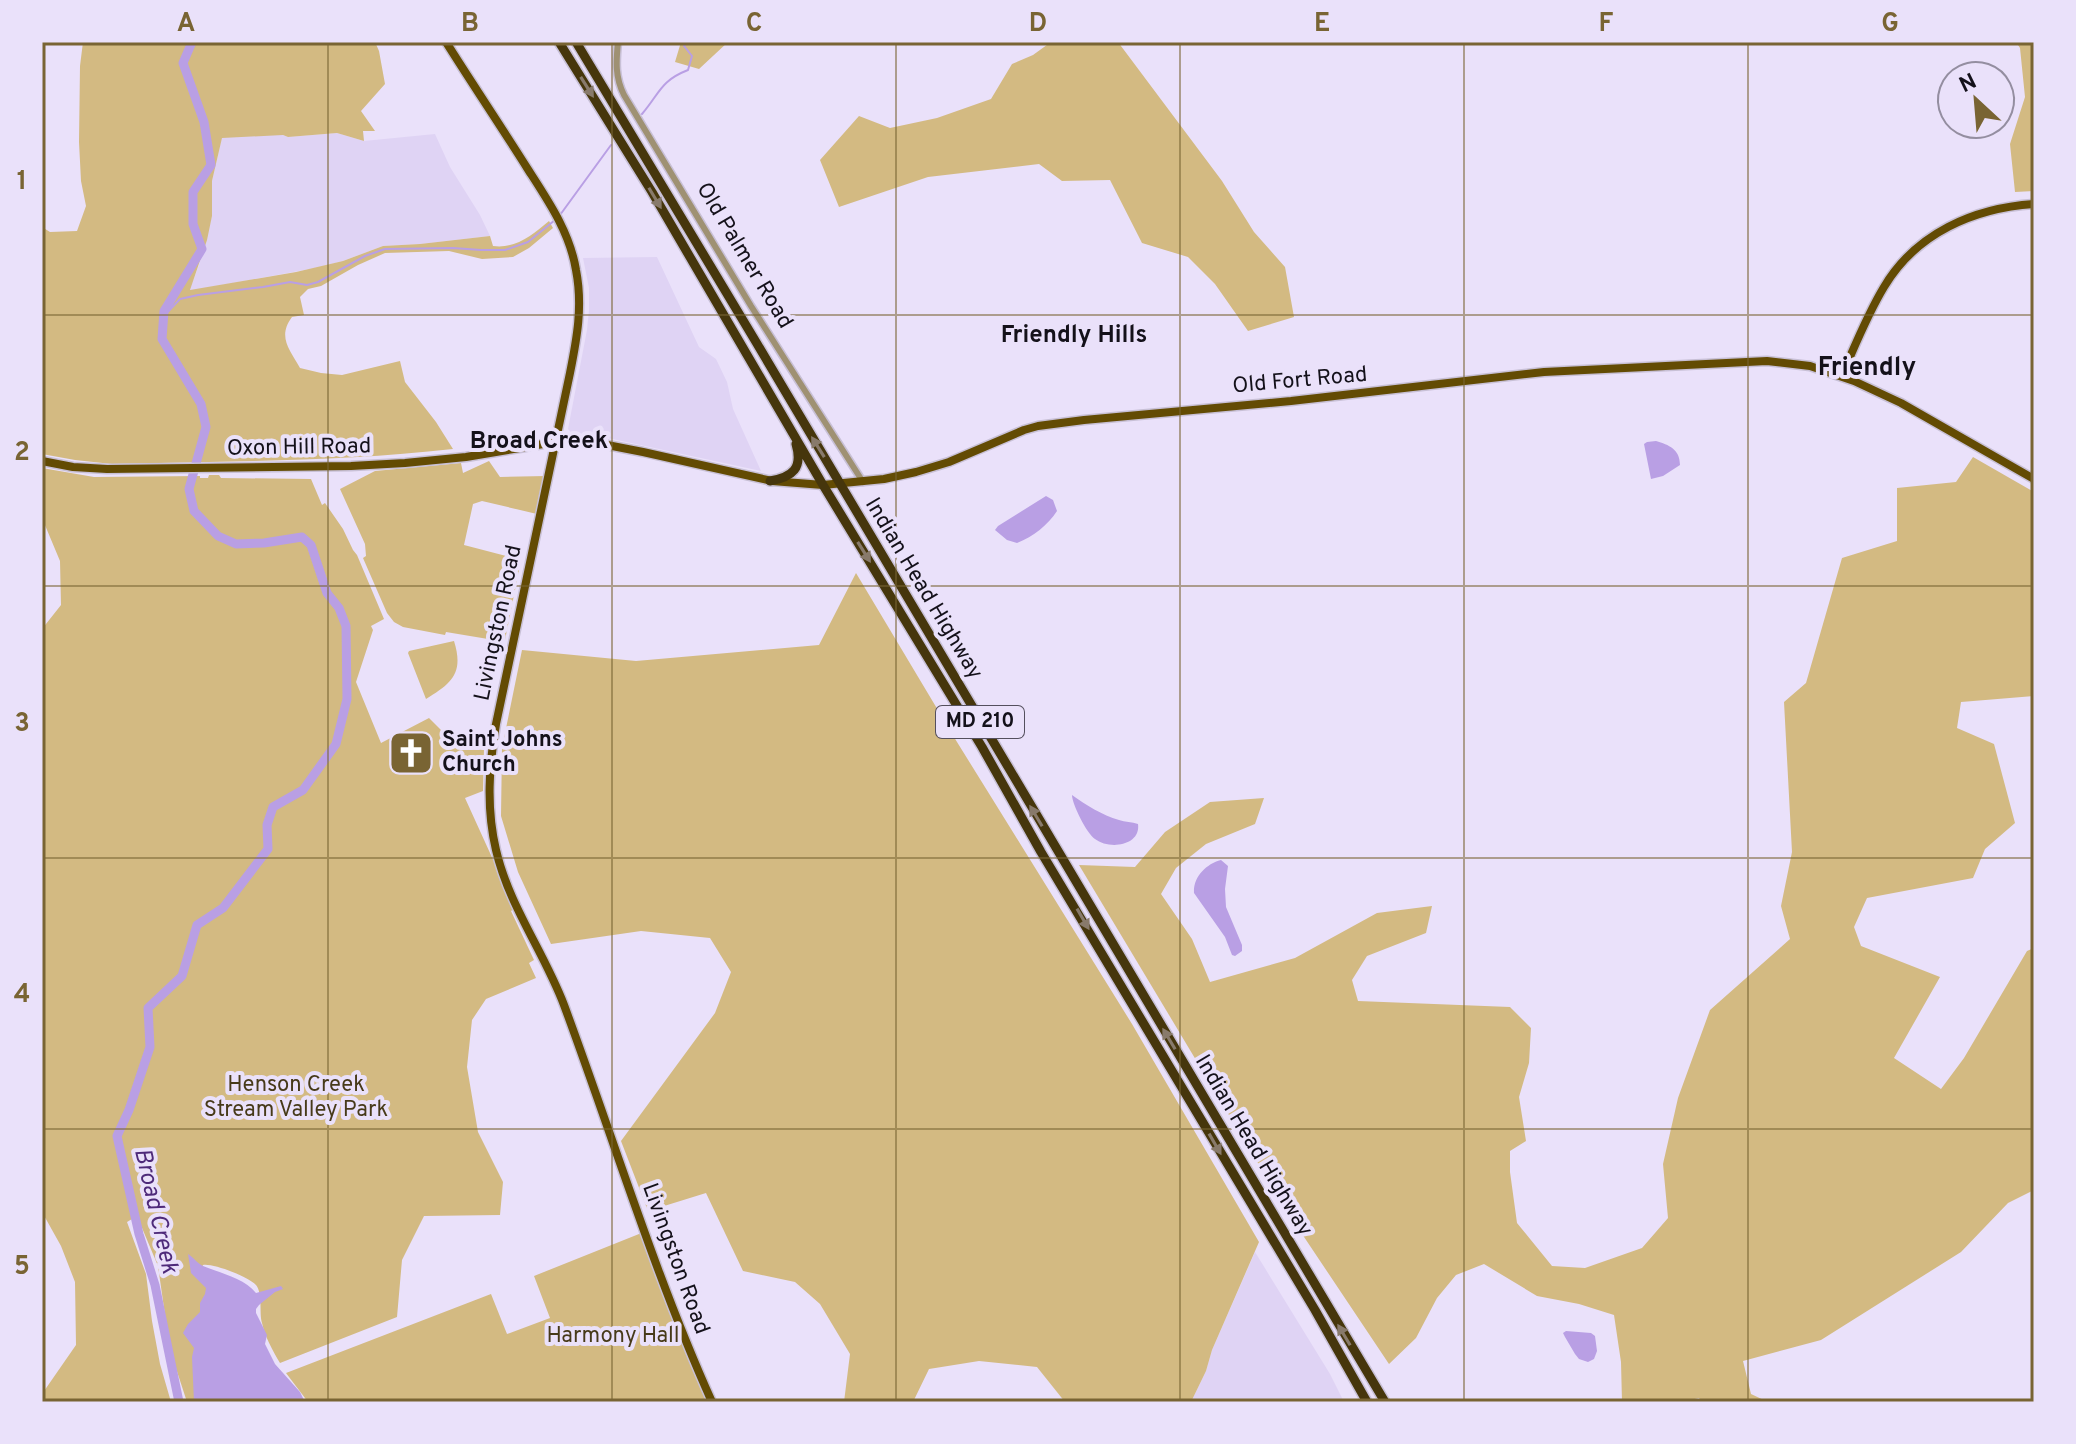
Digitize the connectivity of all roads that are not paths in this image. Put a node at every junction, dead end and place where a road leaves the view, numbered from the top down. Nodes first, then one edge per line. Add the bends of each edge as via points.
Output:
1 (446, 42) edge
2 (559, 42) edge
3 (576, 42) edge
4 (618, 42) edge
5 (2034, 204) edge
6 (1842, 375) junction
7 (787, 423) junction
8 (556, 441) junction
9 (42, 461) edge
10 (2034, 479) edge
11 (770, 481) junction
12 (863, 482) junction
13 (840, 484) junction
14 (823, 485) junction
15 (1365, 1399) edge
16 (712, 1402) edge
17 (1385, 1402) edge

1 - 8 main road, Livingston Road via 555,212 576,268 580,318
2 -> 7 highway, Indian Head Highway / MD 210
13 -> 3 highway, Indian Head Highway / MD 210
4 - 12 street, Old Palmer Road via 617,81 629,105
5 - 6 main road via 1968,217 1914,251 1885,285
6 - 10 main road, Old Fort Road
6 - 12 main road, Old Fort Road via 1767,361 1544,372 1084,420 1024,430 949,462
7 - 11 highway via 799,461 793,473
7 - 14 highway, Indian Head Highway / MD 210
8 - 9 main road, Oxon Hill Road via 466,457 351,466 97,469
8 - 11 main road, Old Fort Road via 602,444
8 - 16 main road, Livingston Road via 496,724 491,824 509,891 561,998
11 - 14 main road, Old Fort Road
12 - 13 main road, Old Fort Road
13 - 14 main road, Old Fort Road
17 -> 13 highway, Indian Head Highway / MD 210
14 -> 15 highway, Indian Head Highway / MD 210

